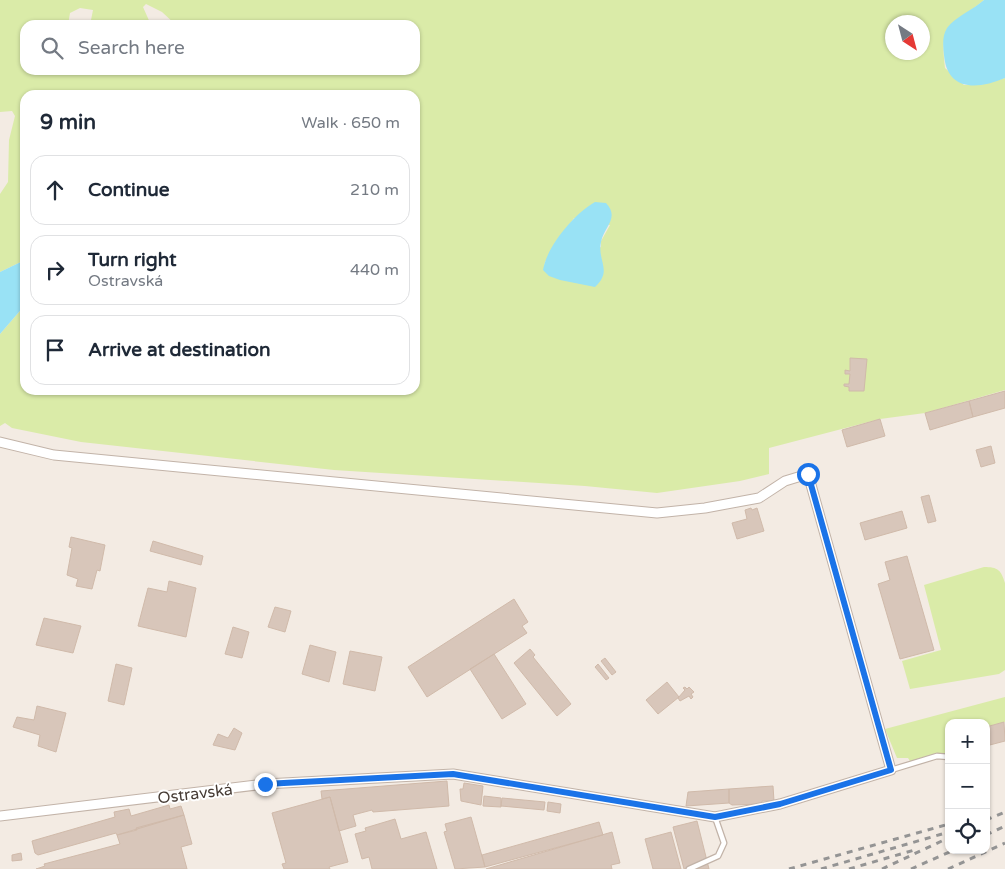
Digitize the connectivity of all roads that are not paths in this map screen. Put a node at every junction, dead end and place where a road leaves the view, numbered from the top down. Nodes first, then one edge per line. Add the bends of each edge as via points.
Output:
1 (0, 442) edge
2 (945, 757) edge
3 (891, 770) junction
4 (0, 816) edge
5 (715, 817) junction
6 (689, 869) edge

1 - 3 street via 54,455 657,513 759,498 784,481 808,474
2 - 3 lane via 937,756
3 - 5 street, Ostravská via 780,804
4 - 5 street, Ostravská via 265,784 453,774
5 - 6 lane via 724,843 718,856

